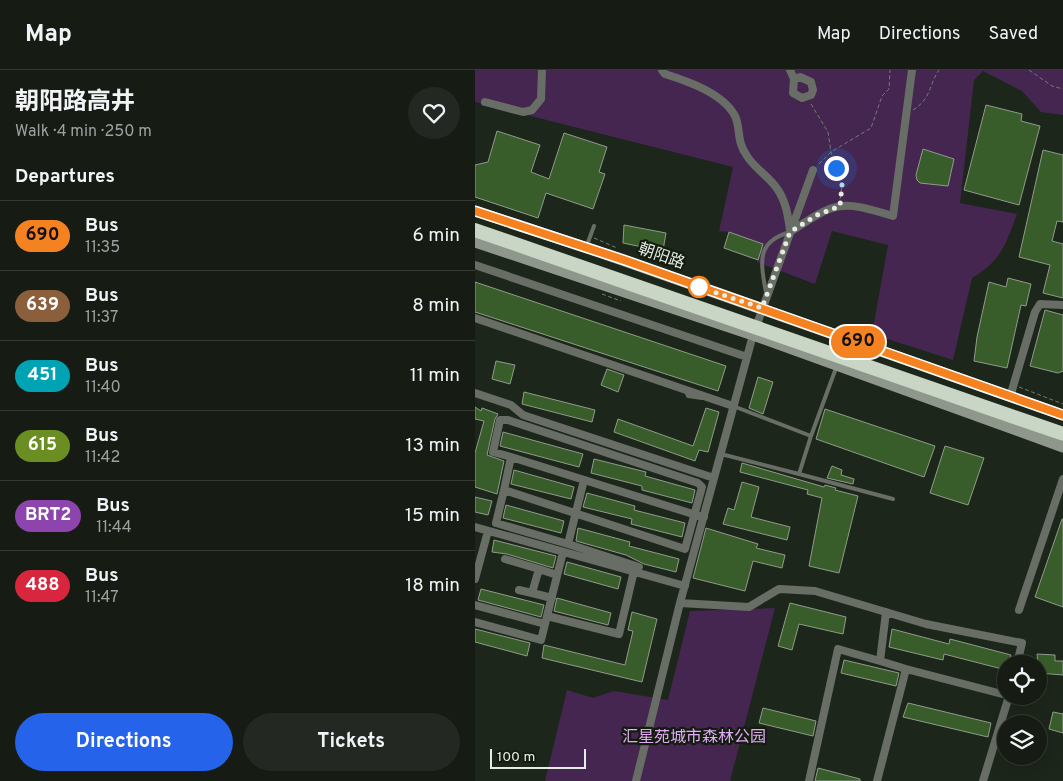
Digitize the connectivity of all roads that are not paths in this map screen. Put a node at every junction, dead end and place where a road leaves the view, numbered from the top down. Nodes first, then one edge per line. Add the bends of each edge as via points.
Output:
1 (542, 70) edge
2 (662, 70) edge
3 (790, 70) edge
4 (912, 70) edge
5 (794, 79) junction
6 (485, 102) dead end
7 (813, 170) road end
8 (475, 211) edge
9 (475, 223) edge
10 (593, 226) dead end
11 (475, 230) edge
12 (790, 232) junction
13 (475, 242) edge
14 (586, 248) junction
15 (475, 265) edge
16 (767, 294) junction
17 (1063, 305) edge
18 (475, 318) edge
19 (757, 322) junction
20 (747, 357) junction
21 (837, 366) junction
22 (475, 393) edge
23 (1010, 396) junction
24 (733, 406) junction
25 (1063, 415) edge
26 (1063, 425) edge
27 (1063, 434) edge
28 (811, 436) junction
29 (1063, 447) edge
30 (721, 454) junction
31 (511, 457) junction
32 (799, 474) junction
33 (714, 478) junction
34 (1063, 479) edge
35 (584, 480) junction
36 (505, 490) junction
37 (893, 499) dead end
38 (575, 513) junction
39 (700, 516) junction
40 (475, 527) edge
41 (488, 531) junction
42 (568, 544) junction
43 (563, 552) junction
44 (505, 559) dead end
45 (476, 569) edge
46 (539, 569) junction
47 (637, 569) junction
48 (557, 575) junction
49 (475, 579) edge
50 (685, 586) junction
51 (519, 590) dead end
52 (532, 593) junction
53 (551, 598) junction
54 (681, 603) junction
55 (475, 605) edge
56 (1019, 610) dead end
57 (886, 612) junction
58 (546, 620) junction
59 (475, 622) edge
60 (1019, 655) edge
61 (881, 661) junction
62 (906, 669) junction
63 (997, 693) edge
64 (1004, 705) edge
65 (636, 781) edge
66 (809, 781) edge
67 (877, 781) edge
68 (983, 781) edge

1 - 6 street via 541,98 532,110 523,112
2 - 12 street via 665,74 701,85 735,117 738,140 747,156 778,189 787,210
3 - 5 street
4 - 12 street via 893,216 858,206 840,206 817,215
5 - 5 street via 793,93 807,98 813,90 811,82 801,77
7 - 12 street
8 - 14 street, 朝阳路
9 - 19 highway, 朝阳路
10 - 14 lane
11 - 19 highway, 朝阳路
12 - 16 street
12 - 16 lane via 768,242 762,259
13 - 19 street, 朝阳路
14 - 19 street, 朝阳路
15 - 20 street
16 - 19 street
17 - 23 street via 1039,304
18 - 24 street
19 - 20 street
19 - 21 street, 朝阳路
19 - 23 street, 朝阳路
19 - 26 highway, 朝阳路
19 - 27 highway, 朝阳路
20 - 24 street
21 - 28 lane
21 - 29 street, 朝阳路
22 - 33 street via 511,405 523,414
23 - 25 street, 朝阳路
24 - 28 lane
24 - 30 street
28 - 32 lane
30 - 32 lane
30 - 33 street
31 - 35 street
31 - 36 street
31 - 39 street via 493,452 500,420 698,483 702,487
32 - 37 lane
33 - 39 street
34 - 56 street
35 - 38 street
35 - 39 street
36 - 38 street
36 - 42 street via 496,524
38 - 39 street via 685,549
38 - 42 street
39 - 50 street
40 - 41 street
41 - 43 street
41 - 45 street
42 - 47 street
43 - 47 street
43 - 48 street
44 - 46 street
45 - 49 street
46 - 48 street
46 - 52 street
47 - 50 street
47 - 58 street via 619,634
48 - 53 street
50 - 54 street
51 - 52 street
52 - 53 street
53 - 58 street
54 - 57 street via 749,607 779,589 792,589 815,591
54 - 65 street
55 - 58 street
57 - 60 street via 927,624 1022,643
57 - 61 street
58 - 59 street via 541,640
61 - 62 street
61 - 66 street via 838,649
62 - 63 street
62 - 67 street
64 - 68 street

